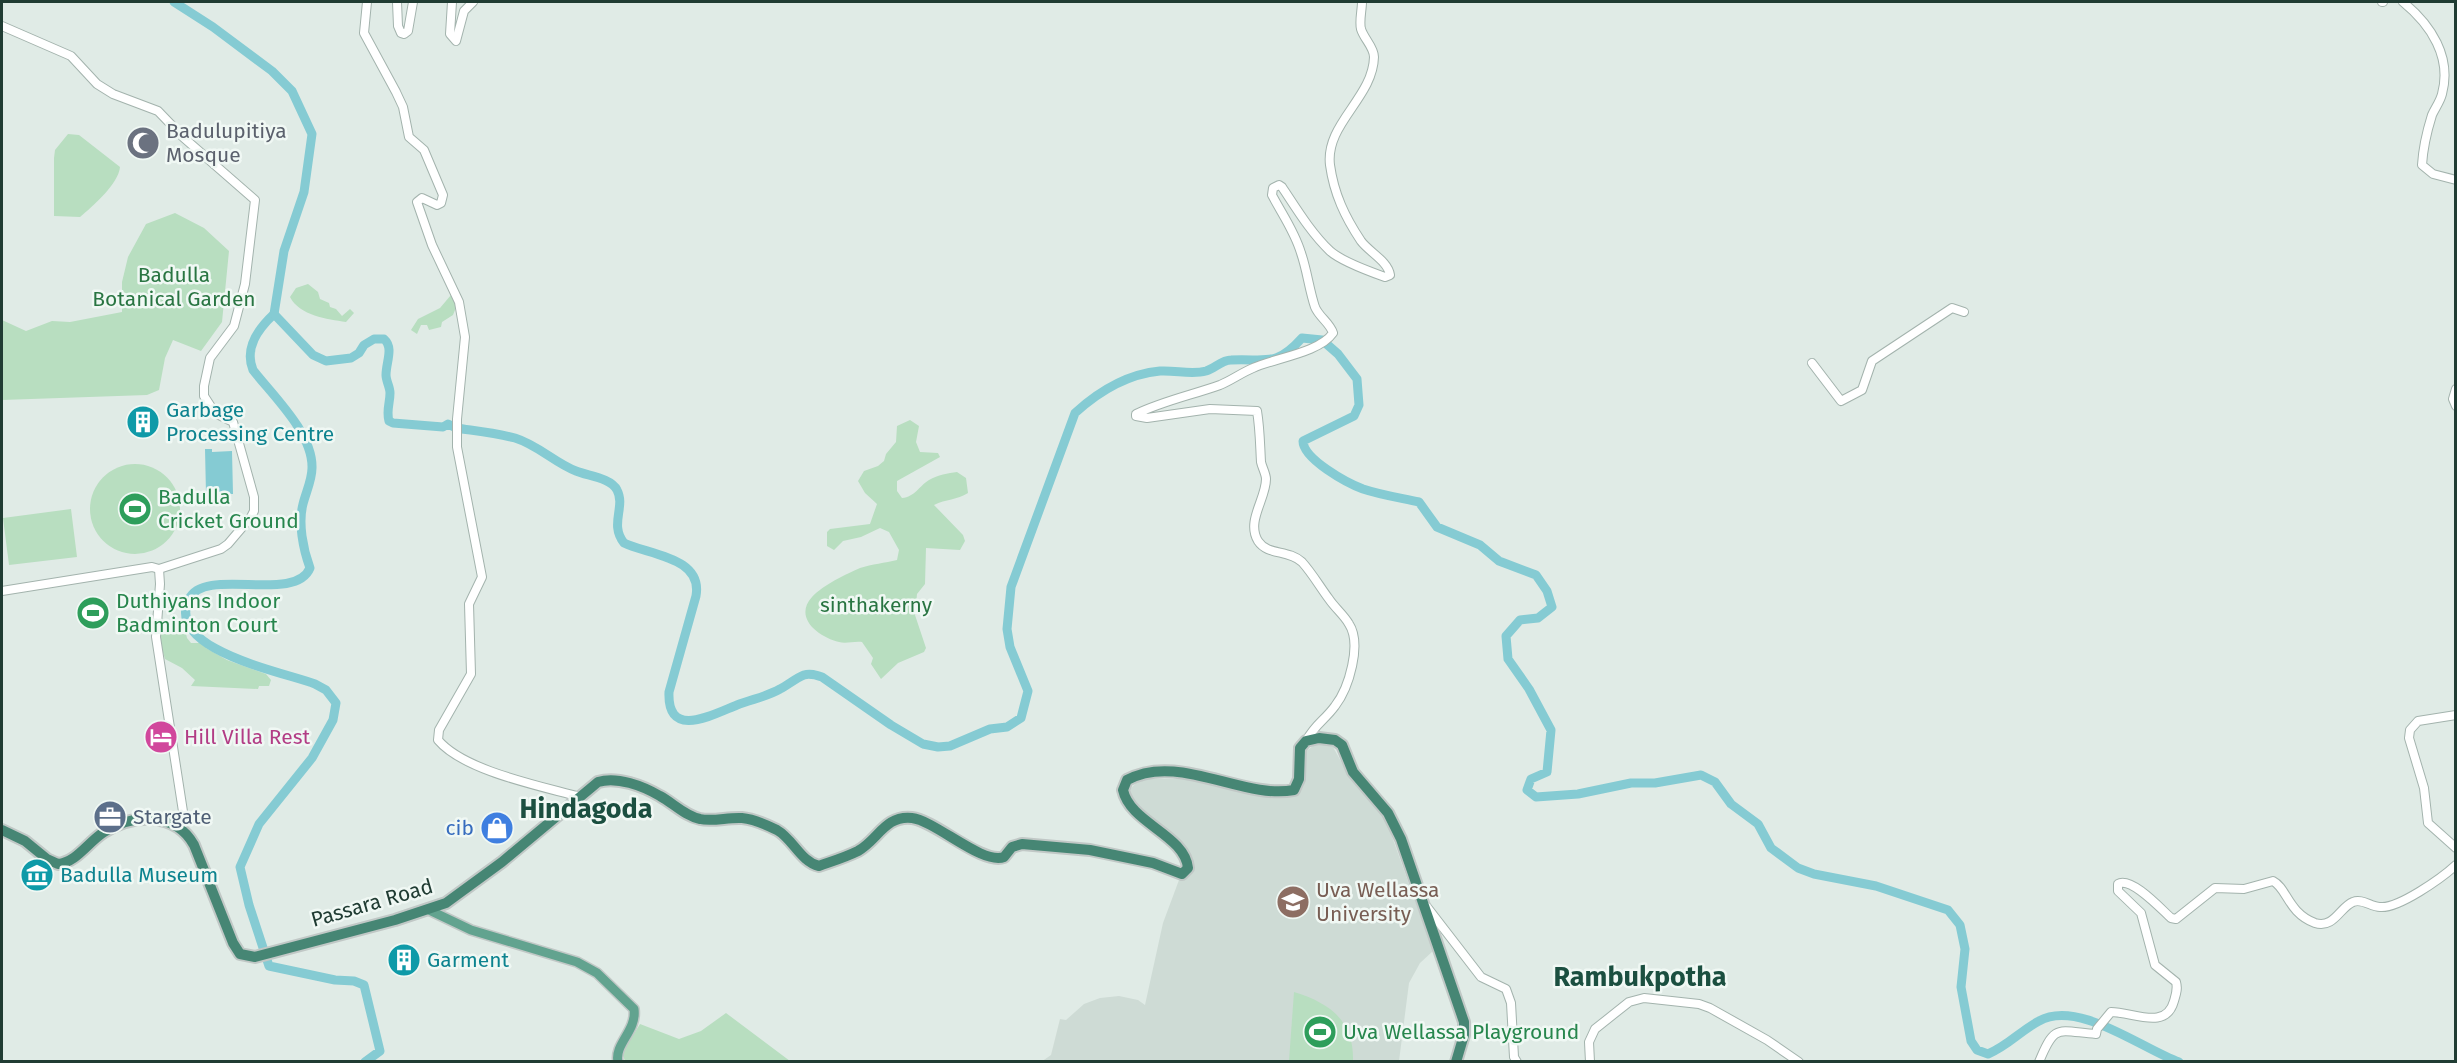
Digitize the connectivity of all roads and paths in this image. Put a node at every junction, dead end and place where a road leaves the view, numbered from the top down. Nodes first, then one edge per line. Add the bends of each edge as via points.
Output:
1 (367, 2) edge
2 (397, 2) edge
3 (413, 2) edge
4 (452, 2) edge
5 (473, 2) edge
6 (1362, 2) edge
7 (2403, 2) edge
8 (2, 26) edge
9 (2456, 180) edge
10 (1964, 312) dead end
11 (1812, 363) dead end
12 (2456, 389) edge
13 (2456, 406) edge
14 (159, 569) junction
15 (2, 591) edge
16 (2456, 715) edge
17 (1306, 741) junction
18 (580, 797) junction
19 (181, 829) junction
20 (2, 830) edge
21 (2456, 848) edge
22 (2456, 865) edge
23 (1421, 898) junction
24 (429, 910) junction
25 (618, 1062) edge
26 (1456, 1062) edge
27 (1517, 1062) edge
28 (1590, 1062) edge
29 (1799, 1062) edge
30 (2040, 1062) edge

1 - 18 street via 364,33 403,107 409,137 424,150 443,195 438,205 422,198 417,202 459,302 465,337 456,435 482,578 470,604 471,674 440,730 438,741 478,766
2 - 3 street via 398,26 404,34 408,31
4 - 5 street via 450,34 456,41 464,11
6 - 17 street via 1360,25 1374,57 1364,89 1329,151 1343,211 1362,243 1390,273 1376,274 1335,255 1282,187 1275,186 1270,192 1296,238 1315,308 1333,333 1323,343 1252,368 1236,379 1136,414 1147,418 1210,409 1257,411 1266,479 1255,524 1257,540 1265,549 1293,554 1304,564 1349,623 1355,638 1354,658 1343,692
7 - 9 street via 2435,37 2442,52 2443,90 2432,117 2422,165 2433,174
8 - 14 street via 70,56 97,84 158,111 255,200 237,316 230,333 210,358 204,386 204,396 215,413 233,422 254,497 254,511 221,549
10 - 11 street via 1952,308 1888,349 1872,361 1862,390 1841,400
12 - 13 street
14 - 15 street
14 - 19 street via 156,637 183,812
16 - 21 street via 2418,721 2409,738 2424,788 2428,823
17 - 18 highway, Passara Road via 1300,748 1298,784 1294,790 1264,789 1180,772 1145,774 1127,780 1123,790 1130,805 1184,856 1188,868 1182,874 1153,863 1090,850 1022,843 1004,857 994,858 911,818 892,821 859,850 819,866 777,830 744,819 700,819 658,795 617,780 603,781
17 - 23 highway via 1326,738 1342,745 1353,772 1388,813
18 - 24 highway, Passara Road via 462,893
19 - 20 highway via 157,819 127,822 103,832 71,860 58,864 26,841
19 - 24 highway, Passara Road via 197,850 240,954 255,957
22 - 30 street via 2428,886 2388,907 2357,901 2324,924 2297,912 2273,881 2244,890 2214,888 2176,919 2144,893 2121,882 2118,891 2140,913 2155,965 2176,982 2170,1011 2163,1016 2147,1017 2114,1012 2096,1032 2060,1031 2049,1038
23 - 26 highway via 1464,1022
23 - 27 street via 1481,977 1506,989
24 - 25 main road via 471,930 577,962 597,973 634,1009 633,1026 617,1052
28 - 29 street via 1589,1042 1595,1029 1629,1002 1644,998 1710,1008

